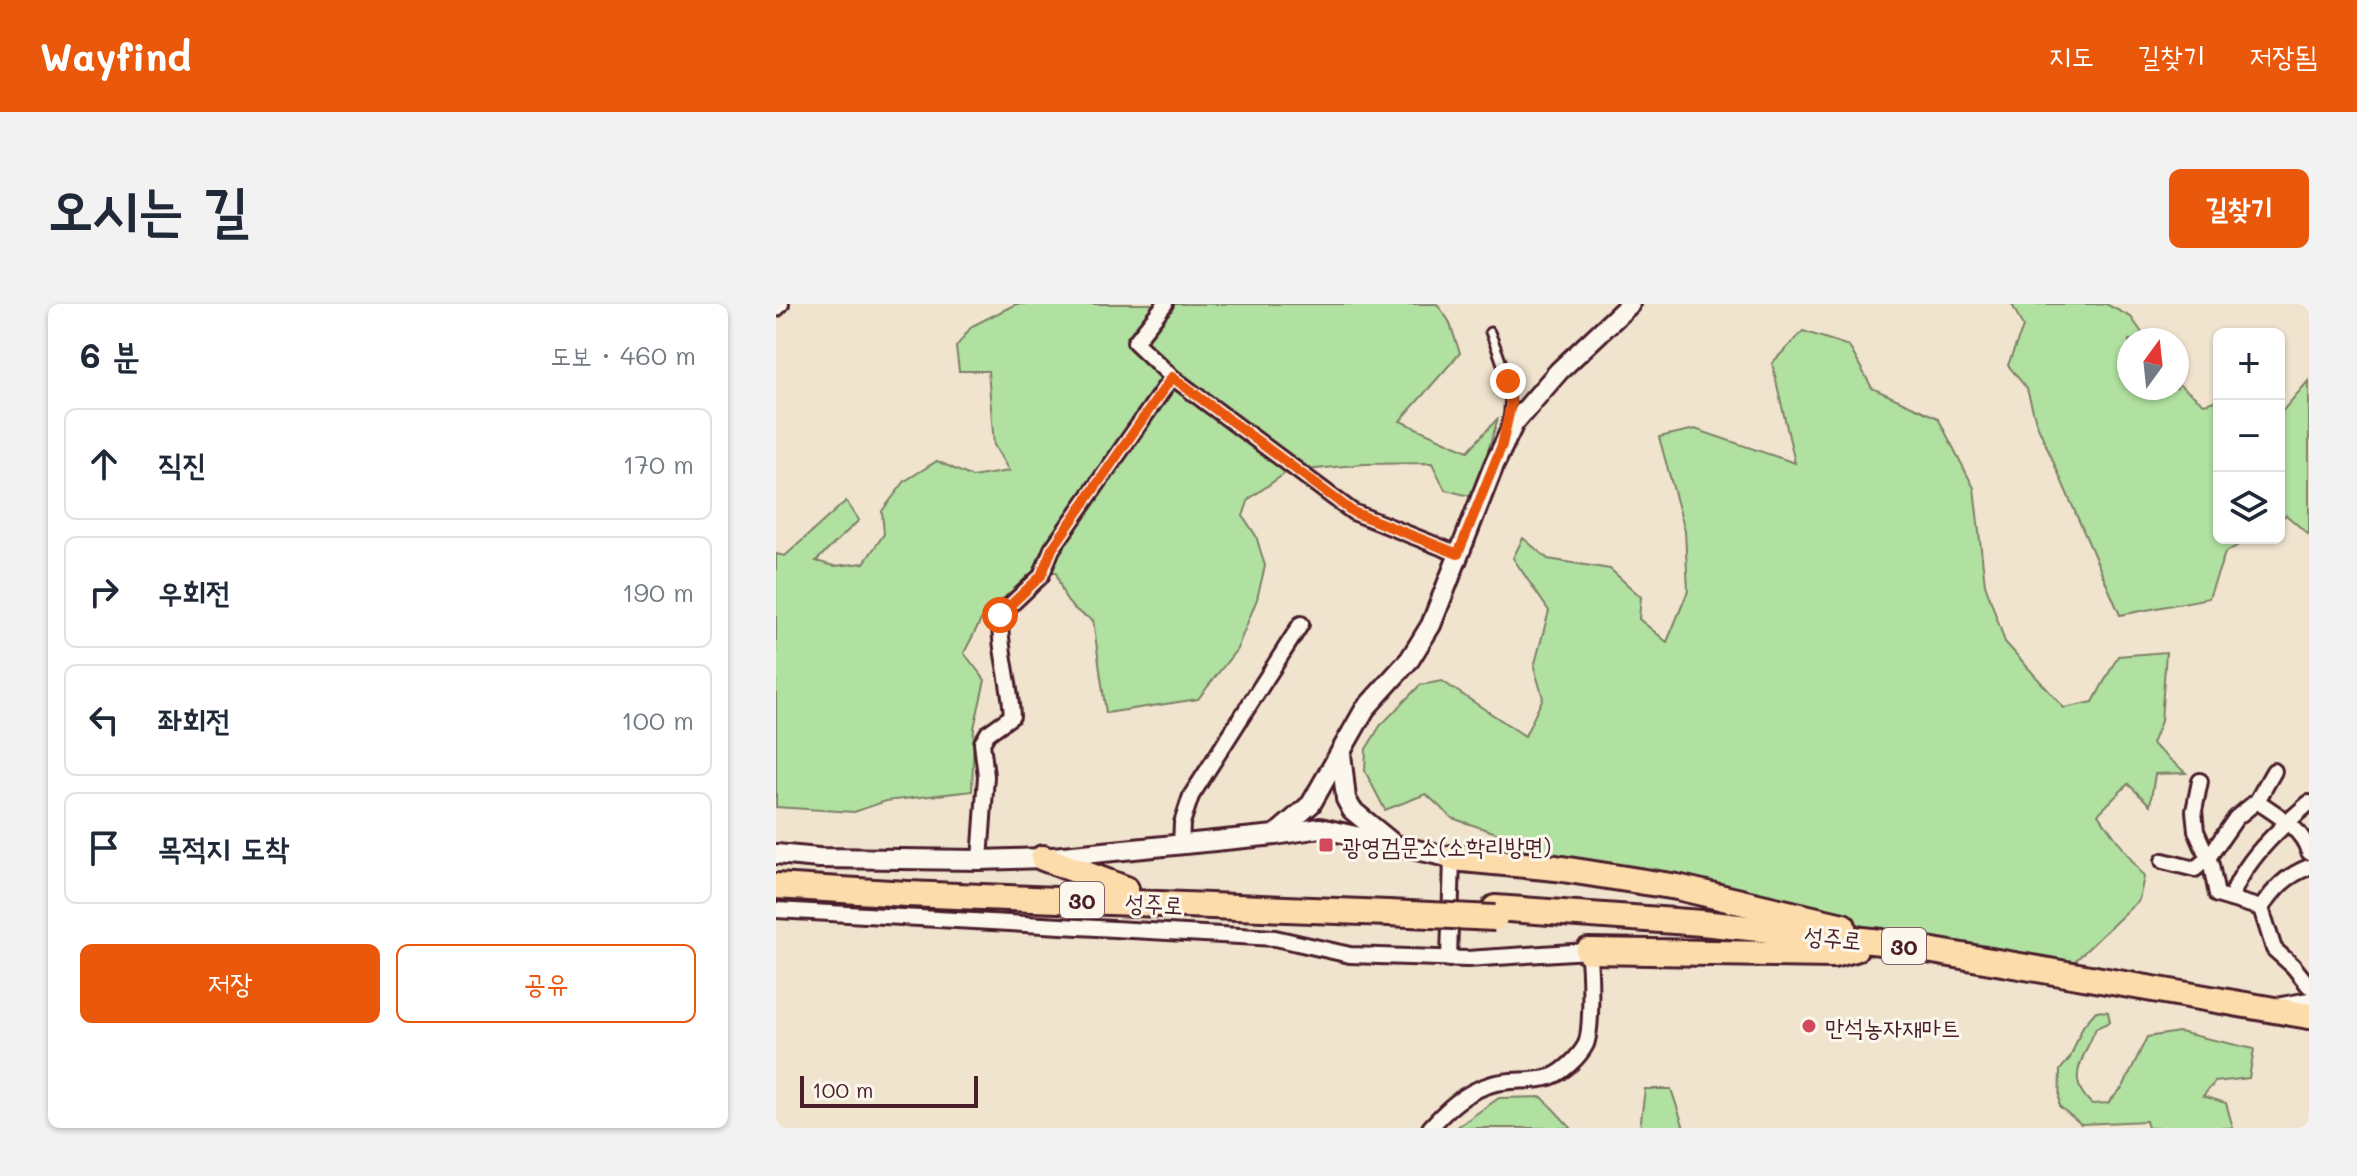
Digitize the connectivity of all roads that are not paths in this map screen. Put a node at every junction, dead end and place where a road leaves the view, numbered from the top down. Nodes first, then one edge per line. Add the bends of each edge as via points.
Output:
1 (781, 304) edge
2 (1165, 304) edge
3 (1630, 304) edge
4 (776, 309) edge
5 (1490, 332) dead end
6 (1172, 377) junction
7 (1502, 445) junction
8 (1458, 554) junction
9 (1301, 624) dead end
10 (1341, 753) junction
11 (2274, 771) dead end
12 (2200, 781) dead end
13 (2257, 801) junction
14 (2309, 803) edge
15 (2287, 822) junction
16 (1275, 835) junction
17 (1181, 844) junction
18 (1396, 845) junction
19 (2309, 852) edge
20 (776, 854) edge
21 (1043, 858) junction
22 (1452, 858) junction
23 (2208, 858) junction
24 (980, 860) junction
25 (2163, 861) dead end
26 (2309, 867) edge
27 (777, 879) edge
28 (1126, 889) junction
29 (2231, 899) junction
30 (1388, 908) junction
31 (2261, 908) junction
32 (776, 910) edge
33 (1495, 913) junction
34 (1881, 942) junction
35 (1855, 949) junction
36 (1588, 951) junction
37 (1449, 959) junction
38 (2309, 986) edge
39 (2309, 1000) edge
40 (2266, 1009) junction
41 (2309, 1016) edge
42 (2309, 1028) edge
43 (1430, 1128) edge

1 - 4 street
2 - 6 street via 1135,342
3 - 7 street via 1540,391
5 - 7 lane via 1511,405
6 - 8 street via 1353,512
6 - 24 street via 1052,549 1041,576 1000,615 999,641 1012,716 982,743 986,776
7 - 8 street
8 - 10 street via 1431,625 1410,659 1365,709
9 - 17 street via 1191,796
10 - 16 street via 1311,804
10 - 18 street via 1352,810
11 - 13 street
12 - 23 street via 2196,831
13 - 15 street
13 - 23 street via 2236,818
14 - 15 street
15 - 19 street via 2306,840
15 - 29 street via 2237,878
16 - 17 street
16 - 18 street via 1320,828
17 - 21 street
18 - 22 street
20 - 24 street
21 - 24 street
21 - 28 highway
22 - 34 highway via 1699,891 1861,931
22 - 37 street
23 - 25 street via 2195,869
23 - 29 street via 2217,895
26 - 31 street via 2290,875
27 - 28 highway, 성주로 / 30
27 - 30 highway, 성주로 / 30 via 907,894
28 - 30 highway, 성주로 / 30
29 - 31 street
30 - 33 highway, 30, bridge
31 - 38 street via 2274,949
32 - 37 street via 1275,938 1350,955
33 - 34 highway, 성주로 / 30 via 1702,923
33 - 35 highway, 성주로 / 30
34 - 40 highway, 성주로 / 30
35 - 36 highway via 1833,955
35 - 42 highway, 성주로 / 30
36 - 37 street
36 - 43 street via 1586,1044 1564,1070 1549,1077 1487,1085 1455,1102
39 - 40 street
40 - 41 highway, 성주로 / 30

